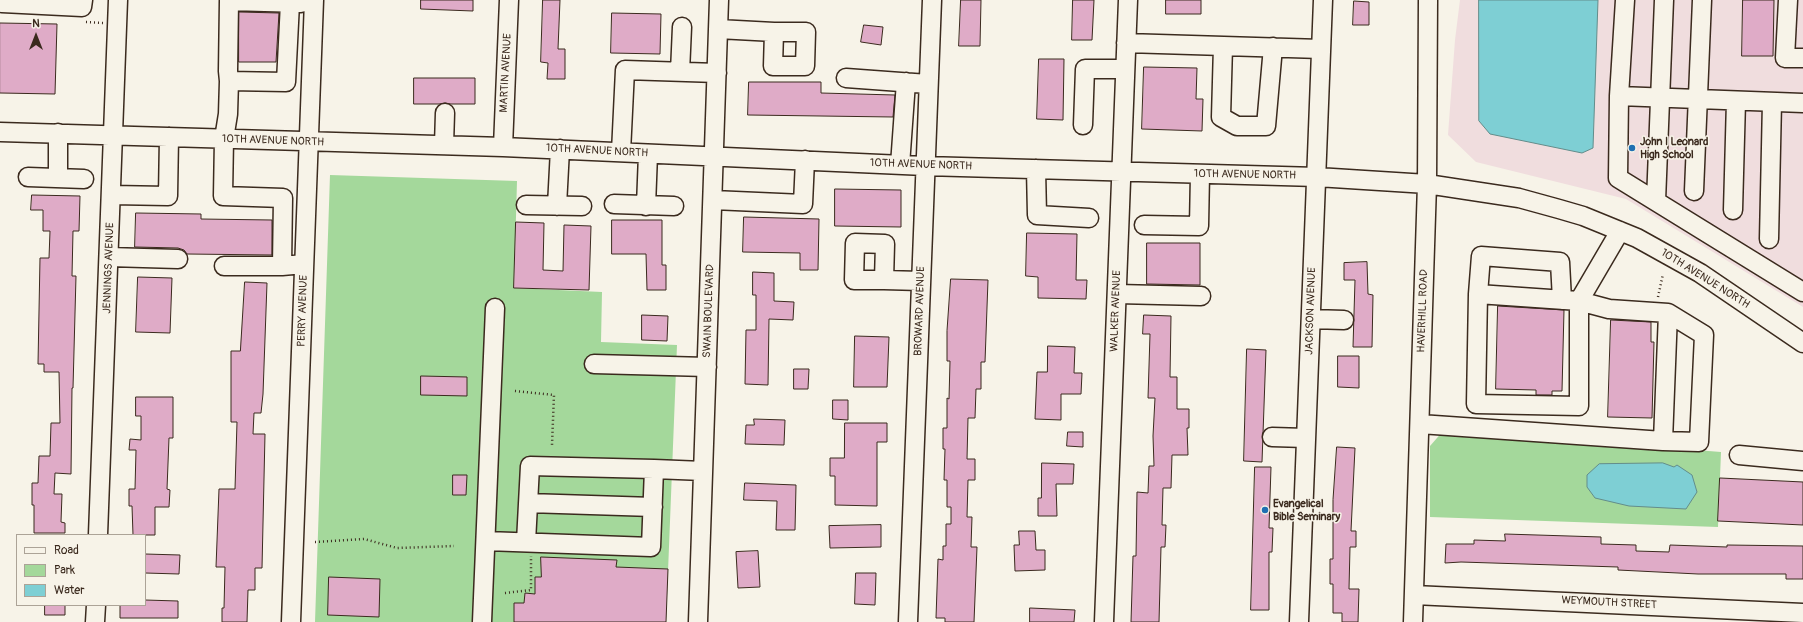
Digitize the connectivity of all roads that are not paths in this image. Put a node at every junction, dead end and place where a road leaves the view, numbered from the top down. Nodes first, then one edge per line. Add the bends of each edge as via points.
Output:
1 (83, 0) edge
2 (118, 0) edge
3 (509, 0) edge
4 (719, 0) edge
5 (932, 0) edge
6 (1128, 0) edge
7 (1323, 0) edge
8 (1428, 0) edge
9 (1625, 0) edge
10 (1664, 0) edge
11 (1702, 0) edge
12 (1788, 0) edge
13 (1, 2) edge
14 (314, 2) edge
15 (290, 3) junction
16 (682, 26) dead end
17 (718, 29) junction
18 (774, 32) dead end
19 (1126, 43) junction
20 (1223, 46) junction
21 (1273, 47) junction
22 (1322, 49) junction
23 (1803, 58) edge
24 (1125, 69) junction
25 (680, 72) junction
26 (717, 73) junction
27 (846, 78) dead end
28 (229, 81) junction
29 (906, 82) junction
30 (928, 84) junction
31 (1619, 96) junction
32 (1661, 98) junction
33 (1698, 99) junction
34 (1736, 101) junction
35 (1772, 102) junction
36 (1803, 104) edge
37 (444, 113) dead end
38 (1084, 125) dead end
39 (0, 132) edge
40 (58, 134) junction
41 (114, 135) junction
42 (169, 137) junction
43 (224, 139) junction
44 (309, 142) junction
45 (444, 145) junction
46 (503, 147) junction
47 (560, 149) junction
48 (620, 152) junction
49 (648, 154) junction
50 (714, 157) junction
51 (805, 160) junction
52 (900, 164) junction
53 (925, 166) junction
54 (1036, 169) junction
55 (1121, 172) junction
56 (1200, 174) junction
57 (28, 177) dead end
58 (1317, 177) junction
59 (58, 178) junction
60 (84, 179) dead end
61 (1427, 184) junction
62 (1694, 191) dead end
63 (112, 194) junction
64 (713, 200) junction
65 (1656, 201) junction
66 (614, 204) dead end
67 (526, 205) dead end
68 (557, 206) junction
69 (582, 206) dead end
70 (646, 206) junction
71 (674, 206) dead end
72 (1733, 210) dead end
73 (1090, 218) dead end
74 (1144, 225) dead end
75 (1620, 231) junction
76 (1769, 238) dead end
77 (109, 258) junction
78 (178, 259) dead end
79 (304, 264) junction
80 (224, 266) dead end
81 (282, 266) junction
82 (884, 280) dead end
83 (921, 281) junction
84 (1803, 292) edge
85 (1117, 294) junction
86 (1478, 294) junction
87 (1201, 296) dead end
88 (1571, 300) junction
89 (1663, 307) junction
90 (495, 308) dead end
91 (1311, 319) junction
92 (1344, 320) dead end
93 (1803, 343) edge
94 (594, 364) dead end
95 (707, 367) junction
96 (1476, 404) junction
97 (1579, 406) junction
98 (1420, 424) junction
99 (1475, 428) junction
100 (1577, 435) junction
101 (1272, 437) dead end
102 (1306, 438) junction
103 (1663, 441) junction
104 (1739, 455) dead end
105 (1803, 461) edge
106 (654, 469) junction
107 (703, 471) junction
108 (528, 503) junction
109 (653, 507) junction
110 (98, 534) edge
111 (486, 541) junction
112 (528, 547) junction
113 (1414, 594) junction
114 (96, 606) edge
115 (1803, 613) edge
116 (95, 622) edge
117 (291, 622) edge
118 (482, 622) edge
119 (698, 622) edge
120 (908, 622) edge
121 (1104, 622) edge
122 (1299, 622) edge
123 (1414, 622) edge

1 - 13 street via 82,7
2 - 41 street, JENNINGS AVENUE
3 - 46 street, MARTIN AVENUE
4 - 17 street, SWAIN BOULEVARD
5 - 30 street, BROWARD AVENUE
6 - 19 street, WALKER AVENUE
7 - 22 street, JACKSON AVENUE
8 - 61 street, HAVERHILL ROAD
9 - 31 street
10 - 32 street
11 - 33 street
12 - 23 street via 1785,58
14 - 15 street
14 - 44 street, PERRY AVENUE
15 - 28 street via 286,82
15 - 28 street via 229,1
16 - 25 street
17 - 18 street
17 - 26 street, SWAIN BOULEVARD
19 - 20 street
19 - 24 street, WALKER AVENUE
20 - 21 street
20 - 21 street via 1222,117 1237,126 1266,126
21 - 22 street
22 - 58 street, JACKSON AVENUE
24 - 38 street via 1085,69
24 - 55 street, WALKER AVENUE
25 - 26 street
25 - 48 street via 625,70
26 - 50 street, SWAIN BOULEVARD
27 - 29 street
28 - 43 street
29 - 30 street
29 - 52 street
30 - 53 street, BROWARD AVENUE
31 - 32 street
31 - 65 street via 1618,178
32 - 33 street
32 - 65 street
33 - 34 street
33 - 62 street
34 - 35 street
34 - 72 street
35 - 36 street
35 - 76 street
37 - 45 street
39 - 40 street, 10TH AVENUE NORTH
40 - 41 street, 10TH AVENUE NORTH
40 - 59 street
41 - 42 street, 10TH AVENUE NORTH
41 - 63 street, JENNINGS AVENUE
42 - 43 street, 10TH AVENUE NORTH
42 - 63 street via 168,196
43 - 44 street, 10TH AVENUE NORTH
43 - 81 street via 223,196 283,198
44 - 45 street, 10TH AVENUE NORTH
44 - 79 street, PERRY AVENUE
45 - 46 street, 10TH AVENUE NORTH
46 - 47 street, 10TH AVENUE NORTH
47 - 48 street, 10TH AVENUE NORTH
47 - 68 street
48 - 49 street, 10TH AVENUE NORTH
49 - 50 street, 10TH AVENUE NORTH
49 - 70 street
50 - 51 street, 10TH AVENUE NORTH
50 - 64 street, SWAIN BOULEVARD
51 - 52 street, 10TH AVENUE NORTH
51 - 64 street via 803,204
52 - 53 street, 10TH AVENUE NORTH
53 - 54 street, 10TH AVENUE NORTH
53 - 83 street, BROWARD AVENUE
54 - 55 street, 10TH AVENUE NORTH
54 - 73 street via 1037,215
55 - 56 street, 10TH AVENUE NORTH
55 - 85 street, WALKER AVENUE
56 - 58 street, 10TH AVENUE NORTH
56 - 74 street via 1199,226
57 - 59 street
58 - 61 street, 10TH AVENUE NORTH
58 - 91 street, JACKSON AVENUE
59 - 60 street
61 - 75 street, 10TH AVENUE NORTH via 1519,198 1583,216
61 - 98 street, HAVERHILL ROAD
63 - 77 street, JENNINGS AVENUE
64 - 95 street, SWAIN BOULEVARD
65 - 84 street
66 - 70 street
67 - 68 street
68 - 69 street
70 - 71 street
75 - 88 street
75 - 93 street, 10TH AVENUE NORTH via 1700,273
77 - 78 street
77 - 110 street, JENNINGS AVENUE
79 - 81 street
79 - 117 street, PERRY AVENUE
80 - 81 street
82 - 83 street
83 - 120 street, BROWARD AVENUE
85 - 87 street
85 - 121 street, WALKER AVENUE
86 - 88 street
86 - 88 street via 1481,256 1545,260 1560,262
86 - 96 street
88 - 89 street via 1610,309
88 - 97 street
89 - 103 street
89 - 103 street via 1704,335 1699,442
90 - 111 street
91 - 92 street
91 - 102 street, JACKSON AVENUE
94 - 95 street
95 - 107 street, SWAIN BOULEVARD
96 - 97 street
96 - 99 street
97 - 100 street
98 - 99 street
98 - 113 street, HAVERHILL ROAD
99 - 100 street
100 - 103 street
101 - 102 street
102 - 122 street, JACKSON AVENUE
104 - 105 street
106 - 107 street
106 - 108 street via 530,466
106 - 109 street
107 - 119 street, SWAIN BOULEVARD
108 - 109 street
108 - 112 street
109 - 112 street via 651,547
111 - 112 street
111 - 118 street
113 - 115 street, WEYMOUTH STREET
113 - 123 street, HAVERHILL ROAD
114 - 116 street

